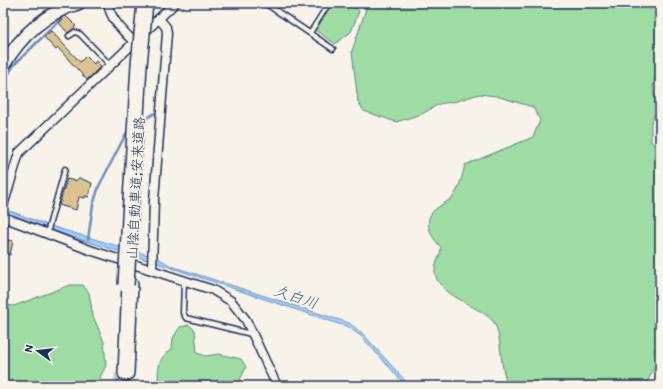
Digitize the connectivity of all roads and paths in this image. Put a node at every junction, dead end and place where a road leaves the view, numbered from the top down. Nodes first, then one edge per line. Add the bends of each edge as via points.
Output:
1 (79, 3) edge
2 (108, 3) edge
3 (145, 3) edge
4 (150, 3) edge
5 (175, 3) edge
6 (265, 3) edge
7 (329, 3) edge
8 (159, 19) junction
9 (310, 33) junction
10 (69, 36) dead end
11 (134, 42) junction
12 (333, 49) dead end
13 (110, 65) junction
14 (3, 66) edge
15 (65, 169) dead end
16 (3, 206) edge
17 (3, 217) edge
18 (47, 232) junction
19 (152, 270) junction
20 (184, 280) junction
21 (128, 285) junction
22 (251, 334) junction
23 (124, 373) tunnel mouth
24 (277, 386) edge

1 - 14 street via 53,13 33,26
2 - 11 street via 118,25
3 - 21 highway, 山陰自動車道;安来道路, bridge via 138,80
4 - 21 highway, 山陰自動車道;安来道路
5 - 8 street
6 - 9 lane
7 - 9 lane
8 - 11 street
8 - 19 street via 166,27 167,33 154,200
9 - 12 lane
10 - 13 lane via 75,32 80,34
11 - 13 street
13 - 16 street via 19,153
15 - 18 lane
17 - 18 street
18 - 19 street via 90,250
19 - 20 street
20 - 22 street via 213,290 231,301 246,320
20 - 22 lane via 185,317
21 - 23 highway, 山陰自動車道;安来道路
22 - 24 street

